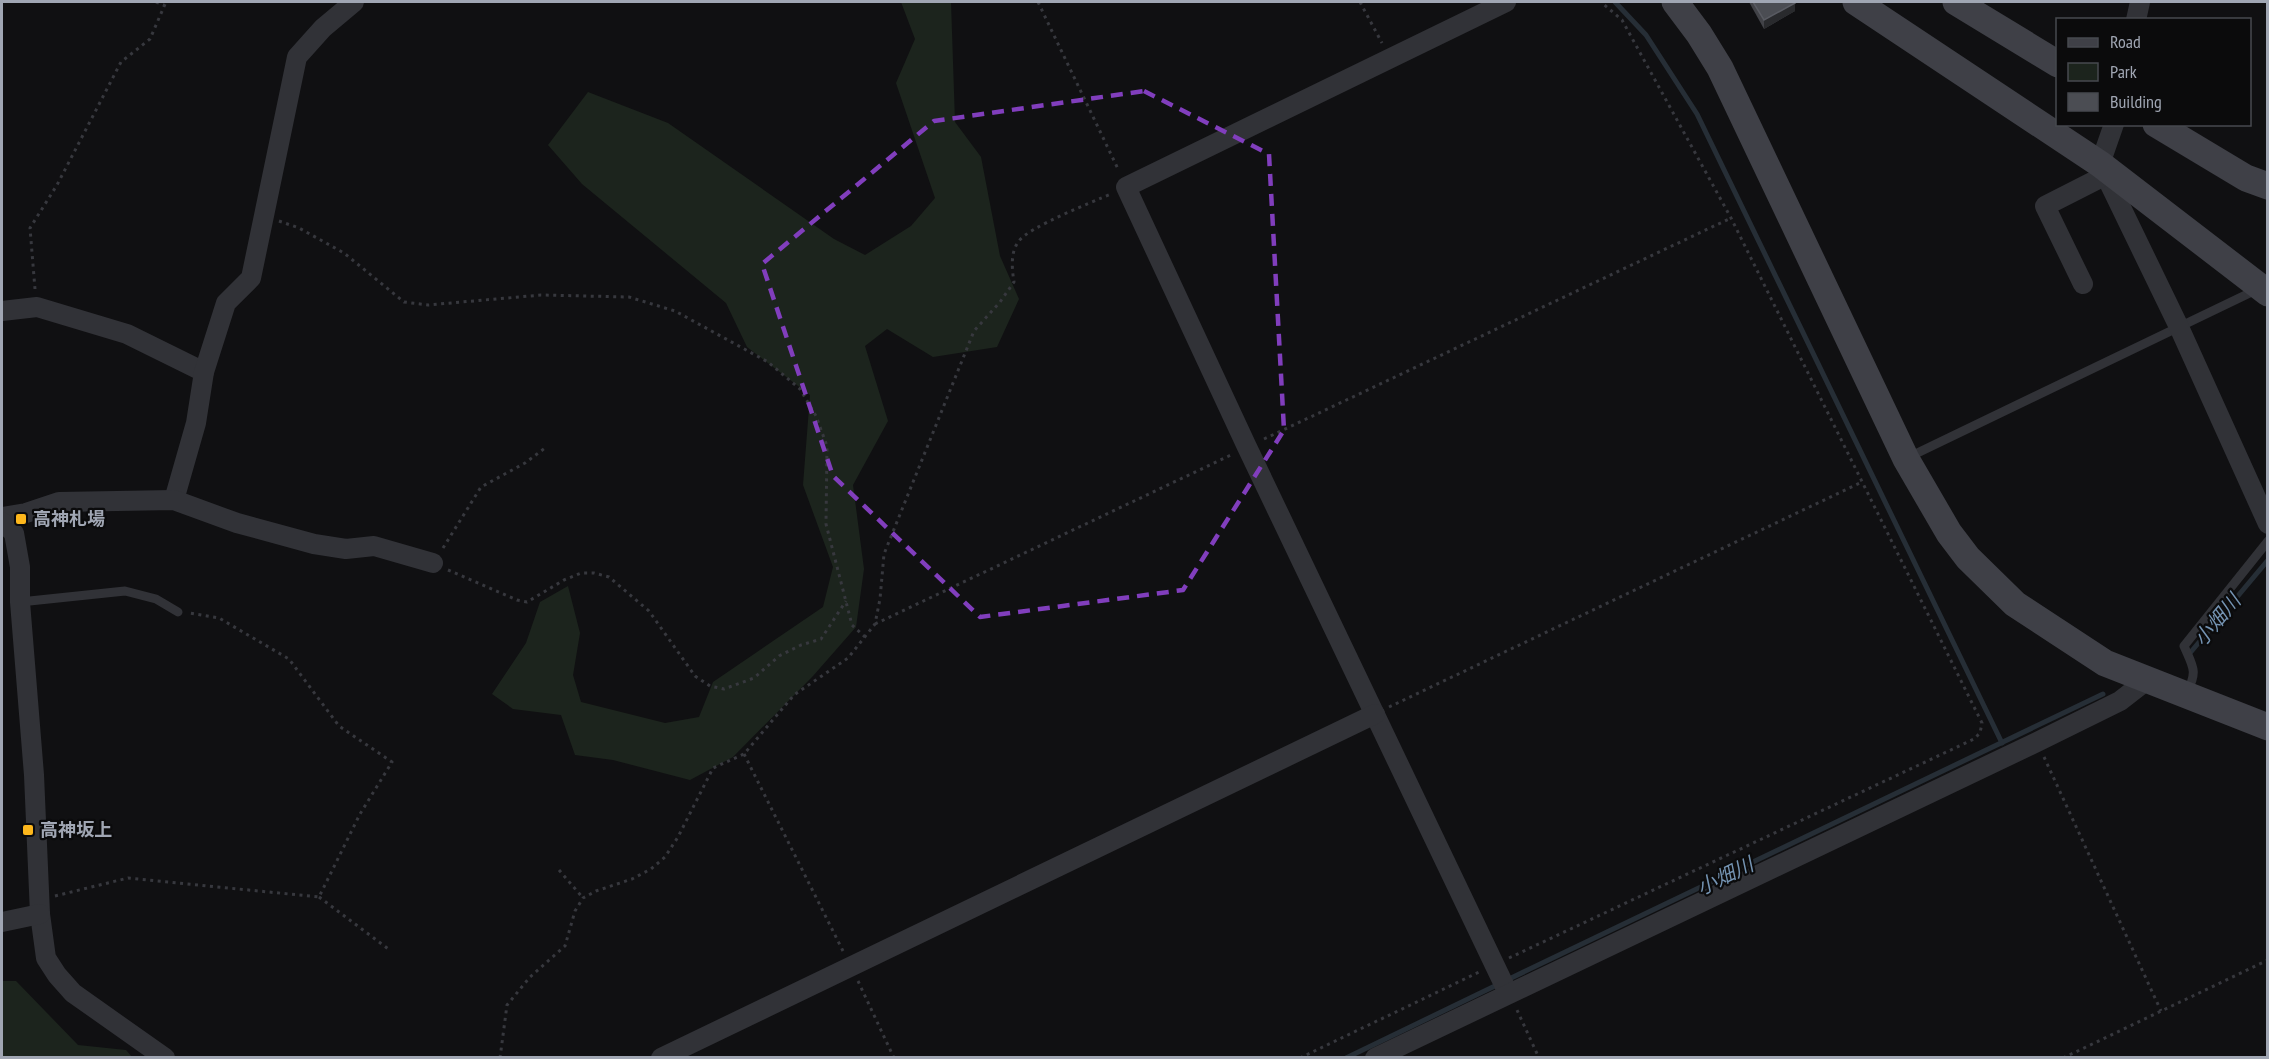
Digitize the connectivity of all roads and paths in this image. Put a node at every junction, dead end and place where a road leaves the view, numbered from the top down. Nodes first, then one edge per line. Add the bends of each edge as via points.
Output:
1 (156, 2) edge
2 (354, 2) edge
3 (1038, 2) edge
4 (1360, 2) edge
5 (1506, 2) edge
6 (1601, 2) edge
7 (1675, 2) edge
8 (1956, 2) edge
9 (2140, 2) edge
10 (165, 3) edge
11 (1867, 4) edge
12 (2136, 18) edge
13 (1390, 58) junction
14 (2056, 63) edge
15 (2114, 126) edge
16 (2159, 126) edge
17 (2103, 170) junction
18 (1126, 186) junction
19 (2268, 186) edge
20 (264, 215) junction
21 (1731, 218) junction
22 (2083, 284) dead end
23 (2264, 290) edge
24 (37, 307) junction
25 (2, 311) edge
26 (2179, 327) junction
27 (204, 372) junction
28 (1246, 447) junction
29 (545, 448) dead end
30 (1906, 459) junction
31 (1862, 483) junction
32 (174, 501) junction
33 (2, 517) edge
34 (2, 522) edge
35 (2268, 524) edge
36 (2268, 541) edge
37 (433, 563) junction
38 (846, 601) junction
39 (20, 603) junction
40 (178, 612) joint
41 (875, 624) junction
42 (865, 637) junction
43 (2147, 680) junction
44 (2186, 695) junction
45 (1375, 714) junction
46 (2268, 727) edge
47 (2037, 742) junction
48 (744, 754) junction
49 (559, 870) dead end
50 (320, 897) junction
51 (583, 898) junction
52 (40, 907) junction
53 (2, 922) edge
54 (392, 951) dead end
55 (2268, 960) edge
56 (1495, 965) junction
57 (851, 966) junction
58 (1508, 993) junction
59 (2161, 1011) junction
60 (165, 1058) edge
61 (500, 1058) edge
62 (661, 1058) edge
63 (894, 1058) edge
64 (1299, 1058) edge
65 (1375, 1058) edge
66 (1539, 1058) edge
67 (2063, 1058) edge

1 - 10 path
2 - 20 street via 322,28 297,57
3 - 18 path
4 - 13 path
5 - 13 street
6 - 21 path via 1622,20
7 - 30 street via 1720,68
8 - 14 street
9 - 12 street
10 - 24 path via 150,39 121,62 57,186 30,228
11 - 17 street
13 - 18 street
15 - 17 street
16 - 19 street via 2226,167
17 - 22 street via 2045,206
17 - 23 street
17 - 26 street
18 - 28 street
18 - 41 path via 1018,241 1012,261 1014,282 974,331 884,554
20 - 27 street via 251,278 226,303
20 - 38 path via 299,228 344,253 404,302 428,305 541,294 629,297 675,311 768,362 800,389 827,446 826,524
21 - 28 path
21 - 31 path
23 - 26 lane
24 - 25 street
24 - 27 street via 127,334
26 - 30 lane
26 - 35 street
27 - 32 street via 196,423
28 - 41 path
28 - 45 street
29 - 37 path via 481,487
30 - 43 street via 1949,533 1968,558 2015,604 2105,663
31 - 45 path
31 - 56 path via 1982,723 1980,733
32 - 33 street via 59,502
32 - 37 street via 314,544 346,549 374,546
34 - 39 street via 14,533 20,567
36 - 44 lane via 2184,646 2194,678
37 - 38 path via 527,602 581,573 609,577 650,611 695,676 724,689 754,678 779,656 821,639
38 - 42 path via 852,625
39 - 40 lane via 125,591 156,599
39 - 52 street
40 - 50 path via 219,618 289,659 339,726 392,762 360,813
41 - 42 path
42 - 48 path via 848,658 794,694
43 - 44 street
43 - 47 street via 2120,701
44 - 46 street
45 - 56 street
45 - 57 street
47 - 58 street
47 - 59 path
48 - 51 path via 713,768 665,857 632,879
48 - 57 path
49 - 51 path
50 - 52 path via 128,878
50 - 54 path
51 - 61 path via 575,910 565,946 530,977 507,1005
52 - 53 street
52 - 60 street via 46,958 57,975 73,993
55 - 59 path
56 - 58 street
56 - 64 path
57 - 62 street
57 - 63 path
58 - 65 street
58 - 66 path
59 - 67 path

